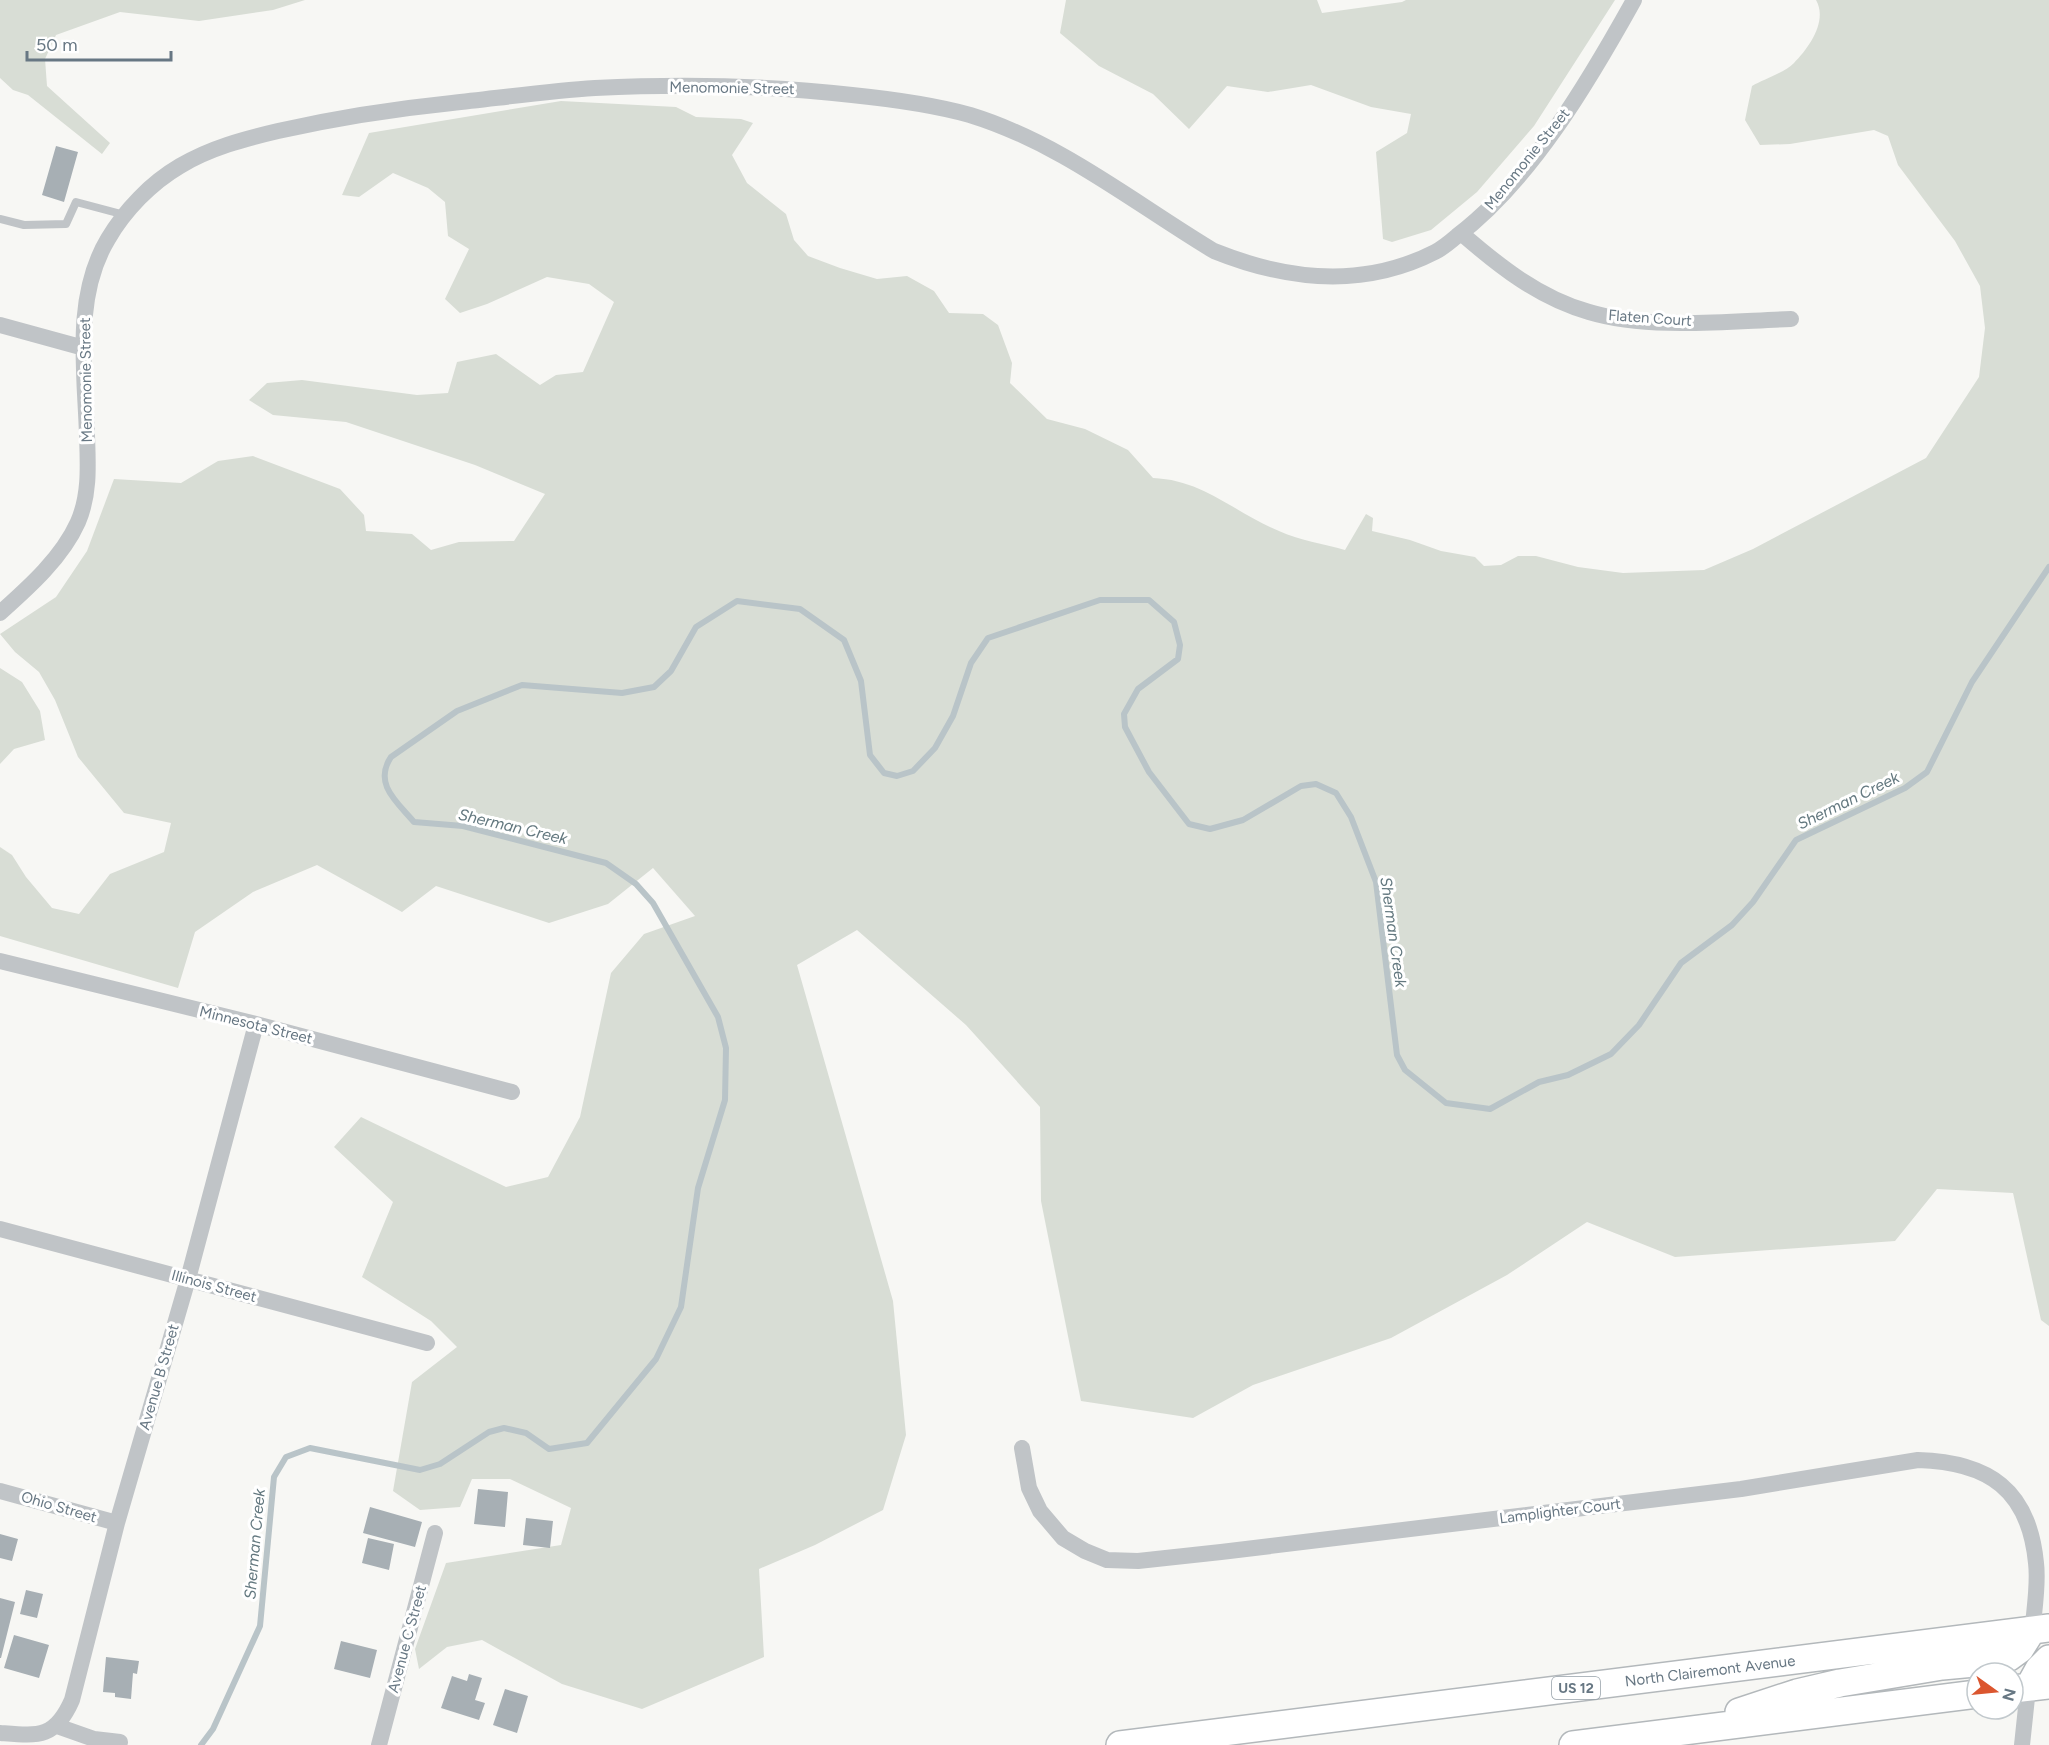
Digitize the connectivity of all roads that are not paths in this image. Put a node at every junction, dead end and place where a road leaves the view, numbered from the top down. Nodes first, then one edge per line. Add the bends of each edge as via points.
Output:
1 (1634, 0) edge
2 (125, 214) junction
3 (0, 219) edge
4 (1461, 233) junction
5 (1791, 319) dead end
6 (0, 326) edge
7 (84, 348) junction
8 (0, 613) edge
9 (0, 961) edge
10 (256, 1024) junction
11 (512, 1092) dead end
12 (0, 1229) edge
13 (188, 1279) junction
14 (427, 1343) dead end
15 (1023, 1448) dead end
16 (0, 1491) edge
17 (117, 1523) junction
18 (435, 1533) dead end
19 (2041, 1629) edge
20 (2049, 1659) edge
21 (2030, 1687) edge
22 (1965, 1696) edge
23 (57, 1726) junction
24 (1681, 1731) junction
25 (0, 1733) edge
26 (120, 1742) dead end
27 (379, 1745) edge
28 (1120, 1745) edge
29 (1573, 1745) edge
30 (2022, 1745) edge

1 - 4 street, Menomonie Street via 1540,148 1501,197
2 - 3 lane via 76,202 66,224 24,225
2 - 4 street, Menomonie Street via 181,165 235,141 326,120 383,110 592,88 713,86 815,91 909,102 1006,127 1064,155 1214,251 1276,272 1318,277 1391,270 1436,252
2 - 7 street, Menomonie Street via 106,242 94,272 86,299
4 - 5 street, Flaten Court via 1530,286 1590,313 1664,322
6 - 7 street
7 - 8 street, Menomonie Street via 88,477 85,501 69,538
9 - 10 street, Minnesota Street
10 - 11 street, Minnesota Street
10 - 13 street, Avenue B Street
12 - 13 street, Illinois Street
13 - 14 street, Illinois Street
13 - 17 street, Avenue B Street
15 - 19 street, Lamplighter Court via 1029,1488 1040,1511 1064,1538 1107,1560 1138,1561 1741,1489 1918,1460 1939,1461 1990,1477 2006,1487 2018,1504 2030,1526
16 - 17 street, Ohio Street
17 - 23 street, Avenue B Street via 72,1700
18 - 27 street, Avenue C Street
19 - 21 street, Lamplighter Court
19 - 24 main road via 2009,1657 1840,1683
19 - 28 main road, North Clairemont Avenue / US 12
20 - 21 main road
21 - 30 street, Lamplighter Court
22 - 24 main road
23 - 25 street via 27,1735
23 - 26 street via 94,1739
24 - 29 main road

